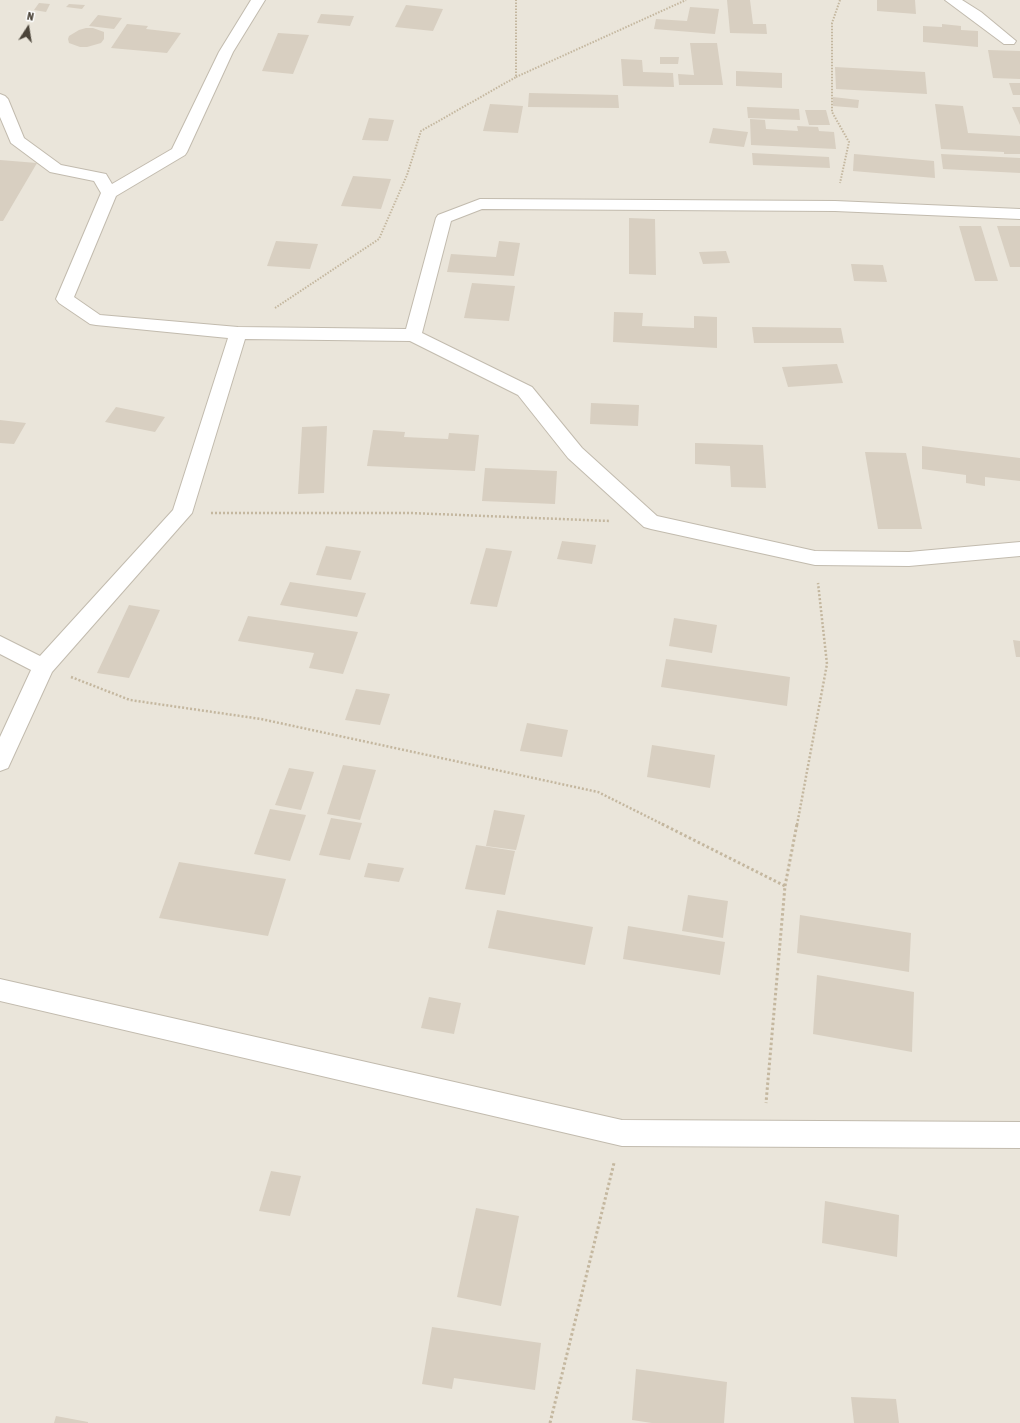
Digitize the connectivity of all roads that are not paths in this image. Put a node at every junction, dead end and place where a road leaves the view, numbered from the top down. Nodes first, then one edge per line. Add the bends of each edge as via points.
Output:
1 (258, 0) edge
2 (952, 0) edge
3 (1010, 41) dead end
4 (0, 99) edge
5 (108, 193) junction
6 (1020, 214) edge
7 (238, 333) junction
8 (413, 335) junction
9 (1020, 549) edge
10 (0, 644) edge
11 (43, 667) junction
12 (0, 762) edge
13 (0, 990) edge
14 (1020, 1135) edge

1 - 5 street via 226,52 178,152
2 - 3 street
4 - 5 street via 17,140 56,169 100,177
5 - 7 street via 65,299 96,320
6 - 8 street via 835,206 480,204 444,218
7 - 8 street
7 - 11 street via 182,513
8 - 9 street via 525,391 576,453 651,522 815,558 909,559
10 - 11 street
11 - 12 street
13 - 14 street via 622,1133

